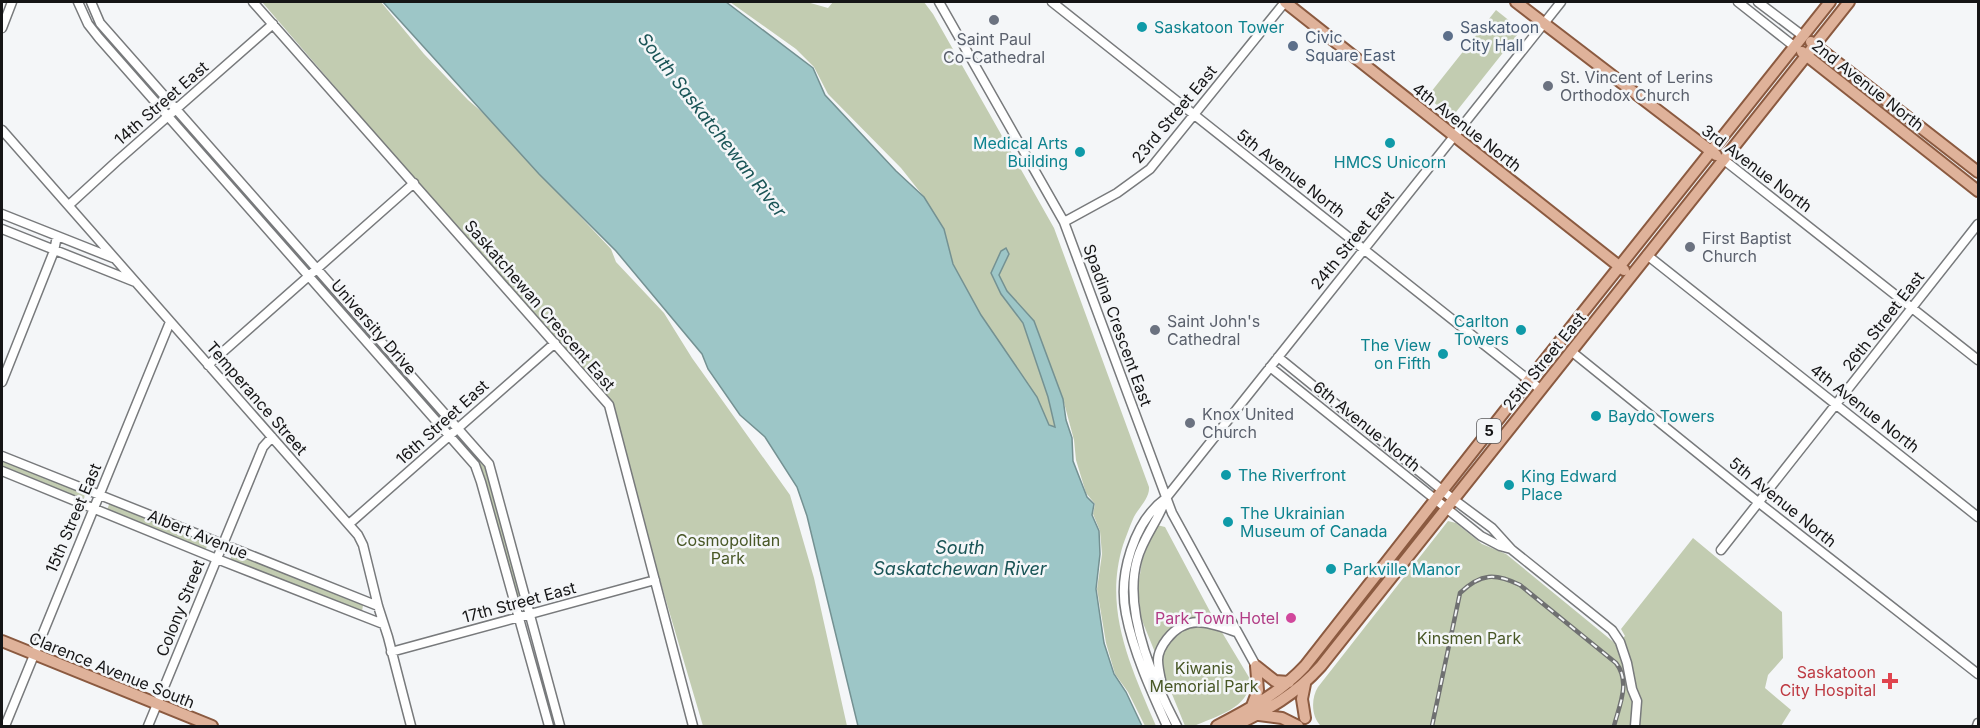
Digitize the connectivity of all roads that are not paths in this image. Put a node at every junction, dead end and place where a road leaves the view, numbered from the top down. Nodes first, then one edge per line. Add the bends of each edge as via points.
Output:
1 (12, 2) edge
2 (78, 2) edge
3 (91, 2) edge
4 (253, 2) edge
5 (939, 2) edge
6 (1052, 2) edge
7 (1285, 2) edge
8 (1516, 2) edge
9 (1561, 2) edge
10 (1738, 2) edge
11 (1758, 2) edge
12 (1830, 2) edge
13 (1849, 2) edge
14 (1544, 23) junction
15 (273, 24) junction
16 (2, 28) edge
17 (1803, 36) junction
18 (1815, 44) junction
19 (1795, 46) junction
20 (1806, 55) junction
21 (177, 108) junction
22 (1194, 115) junction
23 (167, 117) junction
24 (2, 130) edge
25 (1455, 136) junction
26 (1712, 152) junction
27 (1724, 160) junction
28 (1978, 172) edge
29 (414, 183) junction
30 (1978, 191) edge
31 (69, 205) junction
32 (2, 214) edge
33 (1064, 222) junction
34 (1978, 224) edge
35 (2, 229) edge
36 (57, 236) junction
37 (1364, 250) junction
38 (54, 251) junction
39 (1647, 255) junction
40 (116, 259) junction
41 (1619, 267) junction
42 (318, 268) junction
43 (309, 276) junction
44 (1631, 276) junction
45 (136, 283) junction
46 (1912, 308) junction
47 (170, 322) junction
48 (555, 343) junction
49 (1571, 351) junction
50 (1278, 357) junction
51 (1978, 360) edge
52 (208, 365) junction
53 (1270, 367) junction
54 (1529, 380) junction
55 (2, 382) edge
56 (1540, 389) junction
57 (1837, 404) junction
58 (457, 428) junction
59 (449, 435) junction
60 (272, 437) junction
61 (2, 456) edge
62 (2, 471) edge
63 (1442, 490) junction
64 (100, 495) junction
65 (1166, 498) junction
66 (1453, 499) junction
67 (1434, 500) junction
68 (1759, 502) junction
69 (1445, 508) junction
70 (94, 509) junction
71 (1978, 517) edge
72 (349, 524) junction
73 (223, 544) junction
74 (1511, 549) junction
75 (1721, 550) dead end
76 (217, 559) junction
77 (655, 580) junction
78 (378, 606) junction
79 (530, 615) junction
80 (520, 617) junction
81 (383, 624) junction
82 (1236, 632) junction
83 (2, 641) edge
84 (391, 652) junction
85 (34, 655) junction
86 (1256, 666) junction
87 (1978, 674) edge
88 (1289, 682) junction
89 (1305, 684) junction
90 (157, 704) junction
91 (1165, 704) junction
92 (1259, 715) junction
93 (1246, 716) junction
94 (1305, 724) edge
95 (5, 726) edge
96 (148, 726) edge
97 (212, 726) edge
98 (411, 726) edge
99 (549, 726) edge
100 (560, 726) edge
101 (693, 726) edge
102 (1167, 726) edge
103 (1177, 726) edge
104 (1217, 726) edge
105 (1234, 726) edge
106 (1635, 726) edge

1 - 16 street
2 - 23 street, University Drive via 88,24
3 - 21 street, University Drive via 100,23
4 - 15 street, Saskatchewan Crescent East
5 - 33 street, Spadina Crescent East
6 - 22 street, 5th Avenue North
7 - 22 street, 23rd Street East
7 - 25 main road, 4th Avenue North
8 - 14 main road, 3rd Avenue North
9 - 14 street, 24th Street East
10 - 19 street, 2nd Avenue North
11 - 17 street, 2nd Avenue North
12 - 17 main road, 25th Street East / 5
13 - 18 main road, 25th Street East / 5
14 - 25 street, 24th Street East
14 - 26 main road, 3rd Avenue North
15 - 21 street, 14th Street East
15 - 29 street, Saskatchewan Crescent East
17 - 18 main road, 2nd Avenue North
17 - 19 main road, 25th Street East / 5
18 - 20 main road, 25th Street East / 5
18 - 28 main road, 2nd Avenue North
19 - 20 main road, 2nd Avenue North
19 - 26 main road, 25th Street East / 5
20 - 27 main road, 25th Street East / 5
20 - 30 main road, 2nd Avenue North
21 - 23 street, 14th Street East
21 - 42 street, University Drive
22 - 33 street, 23rd Street East via 1142,176
22 - 37 street, 5th Avenue North
23 - 31 street, 14th Street East
23 - 43 street, University Drive
24 - 31 street, Temperance Street
25 - 37 street, 24th Street East
25 - 41 main road, 4th Avenue North
26 - 27 main road, 3rd Avenue North
26 - 41 main road, 25th Street East / 5
27 - 39 main road, 25th Street East / 5
27 - 46 street, 3rd Avenue North
29 - 42 street
29 - 48 street, Saskatchewan Crescent East
31 - 40 street, Temperance Street
32 - 36 street
33 - 65 street, Spadina Crescent East
34 - 46 street, 26th Street East
35 - 38 street
36 - 38 street
36 - 40 street
37 - 50 street, 24th Street East
37 - 54 street, 5th Avenue North
38 - 45 street
38 - 55 street
39 - 44 main road, 25th Street East / 5
39 - 57 street, 4th Avenue North
40 - 45 street, Temperance Street
41 - 44 main road, 4th Avenue North
41 - 54 main road, 25th Street East / 5
42 - 43 street
42 - 58 street, University Drive
43 - 52 street
43 - 59 street, University Drive
44 - 49 main road, 25th Street East / 5
45 - 47 street, Temperance Street
46 - 51 street, 3rd Avenue North
46 - 57 street, 26th Street East
47 - 52 street, Temperance Street
47 - 64 street, 15th Street East
48 - 58 street, 16th Street East
48 - 77 street, Saskatchewan Crescent East via 609,405
49 - 56 main road, 25th Street East / 5
49 - 68 street, 5th Avenue North
50 - 53 street, 24th Street East
50 - 63 street, 6th Avenue North
52 - 60 street, Temperance Street
53 - 65 street, 24th Street East
53 - 67 street, 6th Avenue North
54 - 56 street, 5th Avenue North
54 - 63 main road, 25th Street East / 5
56 - 66 main road, 25th Street East / 5
57 - 68 street, 26th Street East
57 - 71 street, 4th Avenue North
58 - 59 street, 16th Street East
58 - 79 street, University Drive via 489,464
59 - 72 street, 16th Street East
59 - 80 street, University Drive via 475,465
60 - 72 street, Temperance Street
60 - 73 street, Colony Street via 263,447
61 - 64 street, Albert Avenue
62 - 70 street, Albert Avenue
63 - 66 street, 6th Avenue North
63 - 67 main road, 25th Street East / 5
64 - 70 street, 15th Street East
64 - 73 street, Albert Avenue
65 - 82 street, Spadina Crescent East
65 - 91 street via 1137,559 1134,590 1136,621
65 - 102 street via 1141,525 1133,543 1124,604 1143,667
66 - 69 main road, 25th Street East / 5
66 - 74 street, 6th Avenue North
67 - 69 street, 6th Avenue North
67 - 88 main road, 25th Street East / 5
68 - 75 street, 26th Street East
68 - 87 street, 5th Avenue North
69 - 74 street, 6th Avenue North via 1483,537
69 - 89 main road, 25th Street East / 5
70 - 76 street, Albert Avenue
70 - 85 street, 15th Street East
72 - 78 street, Temperance Street via 363,545
73 - 76 street, Colony Street
73 - 78 street, Albert Avenue
74 - 106 street via 1618,638 1637,701
76 - 81 street, Albert Avenue
76 - 90 street, Colony Street
77 - 79 street, 17th Street East
77 - 101 street, Saskatchewan Crescent East
78 - 81 street, Temperance Street
79 - 80 street, 17th Street East
79 - 100 street, University Drive
80 - 84 street, 17th Street East
80 - 99 street, University Drive
81 - 84 street, Temperance Street
82 - 86 street, Spadina Crescent East
82 - 91 street via 1210,622 1188,623 1175,629 1163,644 1158,659
83 - 85 main road, Clarence Avenue South
84 - 98 street, Temperance Street
85 - 90 main road, Clarence Avenue South
85 - 95 street, 15th Street East
86 - 88 main road via 1275,681
86 - 93 main road via 1258,690
88 - 93 main road, 25th Street East / 5
89 - 92 main road, 25th Street East / 5
89 - 94 main road
90 - 96 street, Colony Street
90 - 97 main road, Clarence Avenue South
91 - 103 street
92 - 93 main road, 25th Street East / 5
92 - 94 main road
93 - 104 main road, 5
93 - 105 main road, 5

